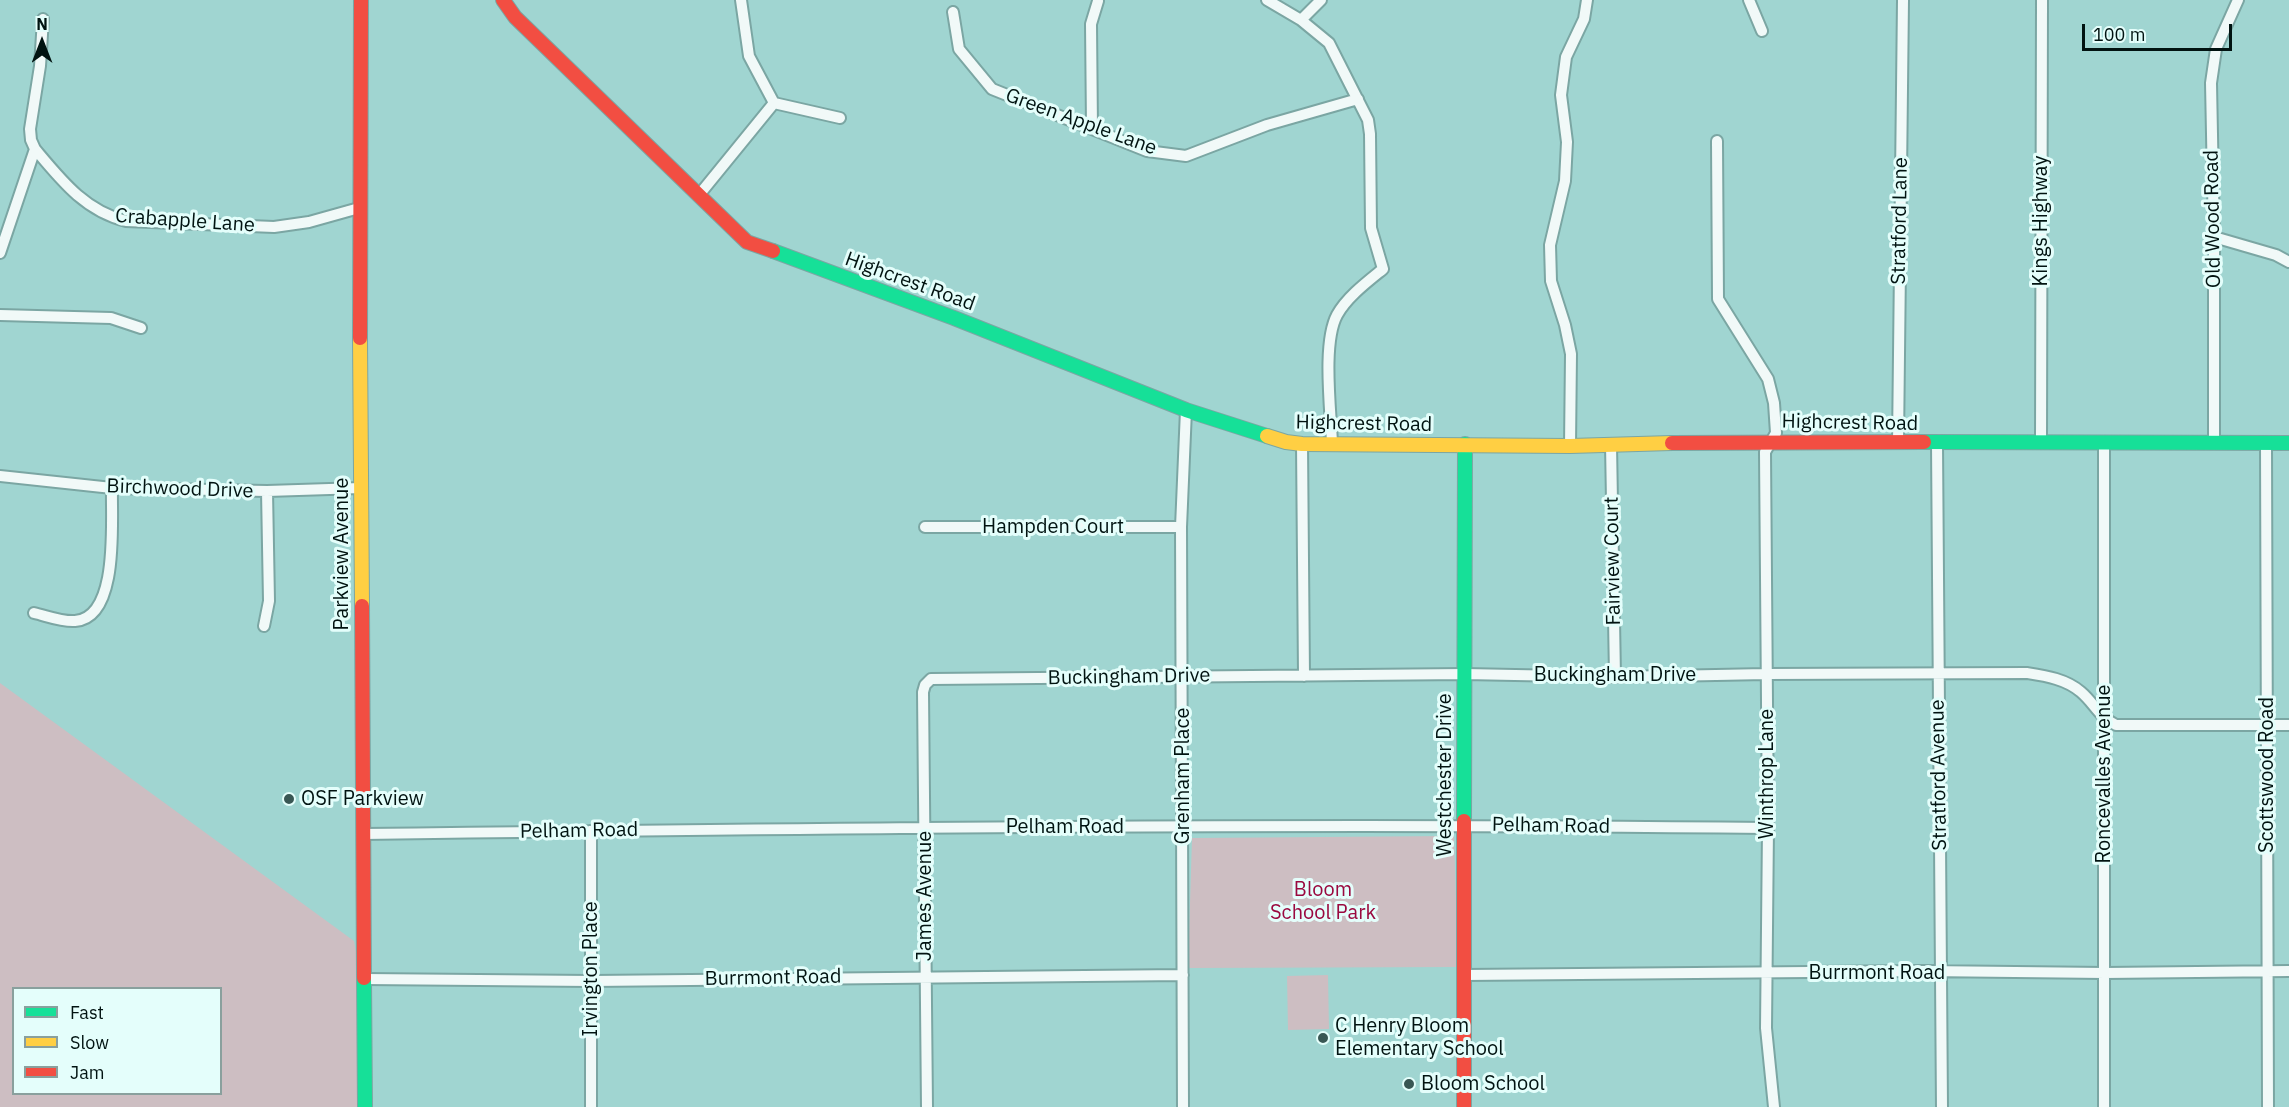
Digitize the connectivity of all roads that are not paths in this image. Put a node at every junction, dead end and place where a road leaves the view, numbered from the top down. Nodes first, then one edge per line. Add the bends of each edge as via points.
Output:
1 (360, 0) edge
2 (503, 0) edge
3 (741, 0) edge
4 (1267, 0) edge
5 (1321, 0) edge
6 (1587, 0) edge
7 (1749, 0) edge
8 (1902, 0) edge
9 (2042, 0) edge
10 (2238, 0) edge
11 (1098, 1) edge
12 (953, 12) dead end
13 (43, 19) dead end
14 (1301, 20) junction
15 (1762, 31) dead end
16 (1358, 99) junction
17 (774, 103) junction
18 (840, 118) dead end
19 (1092, 128) junction
20 (1717, 141) dead end
21 (35, 149) junction
22 (699, 195) junction
23 (359, 208) junction
24 (2214, 237) junction
25 (0, 253) edge
26 (2289, 262) edge
27 (0, 315) edge
28 (141, 328) dead end
29 (1186, 410) junction
30 (1771, 441) junction
31 (2041, 442) junction
32 (2104, 442) junction
33 (1898, 443) junction
34 (1937, 443) junction
35 (2214, 443) junction
36 (2266, 443) junction
37 (2289, 443) edge
38 (1302, 444) junction
39 (1332, 444) junction
40 (1465, 444) junction
41 (1611, 444) junction
42 (1570, 446) junction
43 (0, 476) edge
44 (112, 488) junction
45 (361, 488) junction
46 (267, 491) junction
47 (925, 527) dead end
48 (1181, 527) junction
49 (34, 613) dead end
50 (264, 626) dead end
51 (1938, 673) junction
52 (1465, 674) junction
53 (1766, 674) junction
54 (1183, 676) junction
55 (1304, 676) junction
56 (1615, 677) junction
57 (925, 685) joint
58 (2104, 719) junction
59 (2268, 725) junction
60 (2289, 725) edge
61 (1464, 825) junction
62 (1183, 827) junction
63 (925, 828) junction
64 (1767, 828) junction
65 (591, 831) junction
66 (363, 834) junction
67 (2266, 971) junction
68 (2289, 971) edge
69 (1766, 972) junction
70 (1942, 973) junction
71 (2104, 974) junction
72 (1183, 975) junction
73 (1465, 975) junction
74 (925, 976) junction
75 (364, 979) junction
76 (592, 981) junction
77 (364, 1107) edge
78 (591, 1107) edge
79 (927, 1107) edge
80 (1183, 1107) edge
81 (1464, 1107) edge
82 (1774, 1107) edge
83 (1942, 1107) edge
84 (2104, 1107) edge
85 (2268, 1107) edge

1 - 23 street, Parkview Avenue
2 - 22 street, Highcrest Road via 514,17
3 - 17 street via 749,56
4 - 14 street
5 - 14 street
6 - 42 street via 1584,19 1566,57 1561,94 1567,142 1566,182 1550,245 1551,280 1571,354
7 - 15 street
8 - 33 street, Stratford Lane
9 - 31 street, Kings Highway
10 - 24 street, Old Wood Road via 2216,49 2211,83
11 - 19 street via 1091,24
12 - 19 street, Green Apple Lane via 959,49 992,89
13 - 21 street via 30,129
14 - 16 street via 1329,43
16 - 19 street, Green Apple Lane via 1267,125 1186,156 1147,151
16 - 39 street via 1368,120 1371,228 1383,269 1337,315 1329,343
17 - 18 street
17 - 22 street
20 - 30 street, Winthrop Lane via 1718,299 1768,379 1776,433
21 - 23 street, Crabapple Lane via 90,206 108,217 126,221 274,227
21 - 25 street
22 - 29 street, Highcrest Road via 747,242 954,318
23 - 45 street, Parkview Avenue
24 - 26 street
24 - 35 street, Old Wood Road
27 - 28 street via 111,318
29 - 38 street, Highcrest Road
29 - 48 street, Grenham Place
30 - 33 street, Highcrest Road
30 - 41 street, Highcrest Road
30 - 53 street, Winthrop Lane via 1765,452
31 - 32 street, Highcrest Road
31 - 34 street, Highcrest Road
32 - 35 street, Highcrest Road
32 - 58 street, Roncevalles Avenue
33 - 34 street, Highcrest Road
34 - 51 street, Stratford Avenue
35 - 36 street, Highcrest Road
36 - 37 street, Highcrest Road
36 - 59 street, Scottswood Road
38 - 39 street, Highcrest Road
38 - 55 street
39 - 40 street, Highcrest Road
40 - 42 street, Highcrest Road
40 - 52 street, Westchester Drive
41 - 42 street, Highcrest Road
41 - 56 street, Fairview Court
43 - 44 street, Birchwood Drive
44 - 46 street, Birchwood Drive
44 - 49 street via 110,576 100,603 91,616 77,621
45 - 46 street, Birchwood Drive
45 - 66 street, Parkview Avenue
46 - 50 street via 269,601
47 - 48 street, Hampden Court
48 - 54 street, Grenham Place
51 - 53 street, Buckingham Drive
51 - 58 street, Buckingham Drive via 2027,673 2061,680 2081,691
51 - 70 street, Stratford Avenue
52 - 55 street, Buckingham Drive
52 - 56 street, Buckingham Drive
52 - 61 street, Westchester Drive
53 - 56 street, Buckingham Drive
53 - 64 street, Winthrop Lane
54 - 55 street, Buckingham Drive
54 - 57 street, Buckingham Drive via 931,679
54 - 62 street, Grenham Place
57 - 63 street, James Avenue
58 - 59 street via 2116,725
58 - 71 street, Roncevalles Avenue
59 - 60 street
59 - 67 street, Scottswood Road
61 - 62 street, Pelham Road
61 - 64 street, Pelham Road
61 - 73 street, Westchester Drive
62 - 63 street, Pelham Road
62 - 72 street, Grenham Place
63 - 65 street, Pelham Road
63 - 74 street, James Avenue
64 - 69 street, Winthrop Lane
65 - 66 street, Pelham Road
65 - 76 street, Irvington Place
66 - 75 street, Parkview Avenue
67 - 68 street, Burrmont Road
67 - 71 street, Burrmont Road
67 - 85 street, Scottswood Road
69 - 70 street, Burrmont Road
69 - 73 street, Burrmont Road
69 - 82 street, Winthrop Lane via 1766,1043
70 - 71 street, Burrmont Road
70 - 83 street, Stratford Avenue
71 - 84 street, Roncevalles Avenue
72 - 74 street, Burrmont Road
72 - 80 street, Grenham Place
73 - 81 street, Westchester Drive
74 - 76 street, Burrmont Road
74 - 79 street, James Avenue
75 - 76 street, Burrmont Road
75 - 77 street, Parkview Avenue
76 - 78 street, Irvington Place

